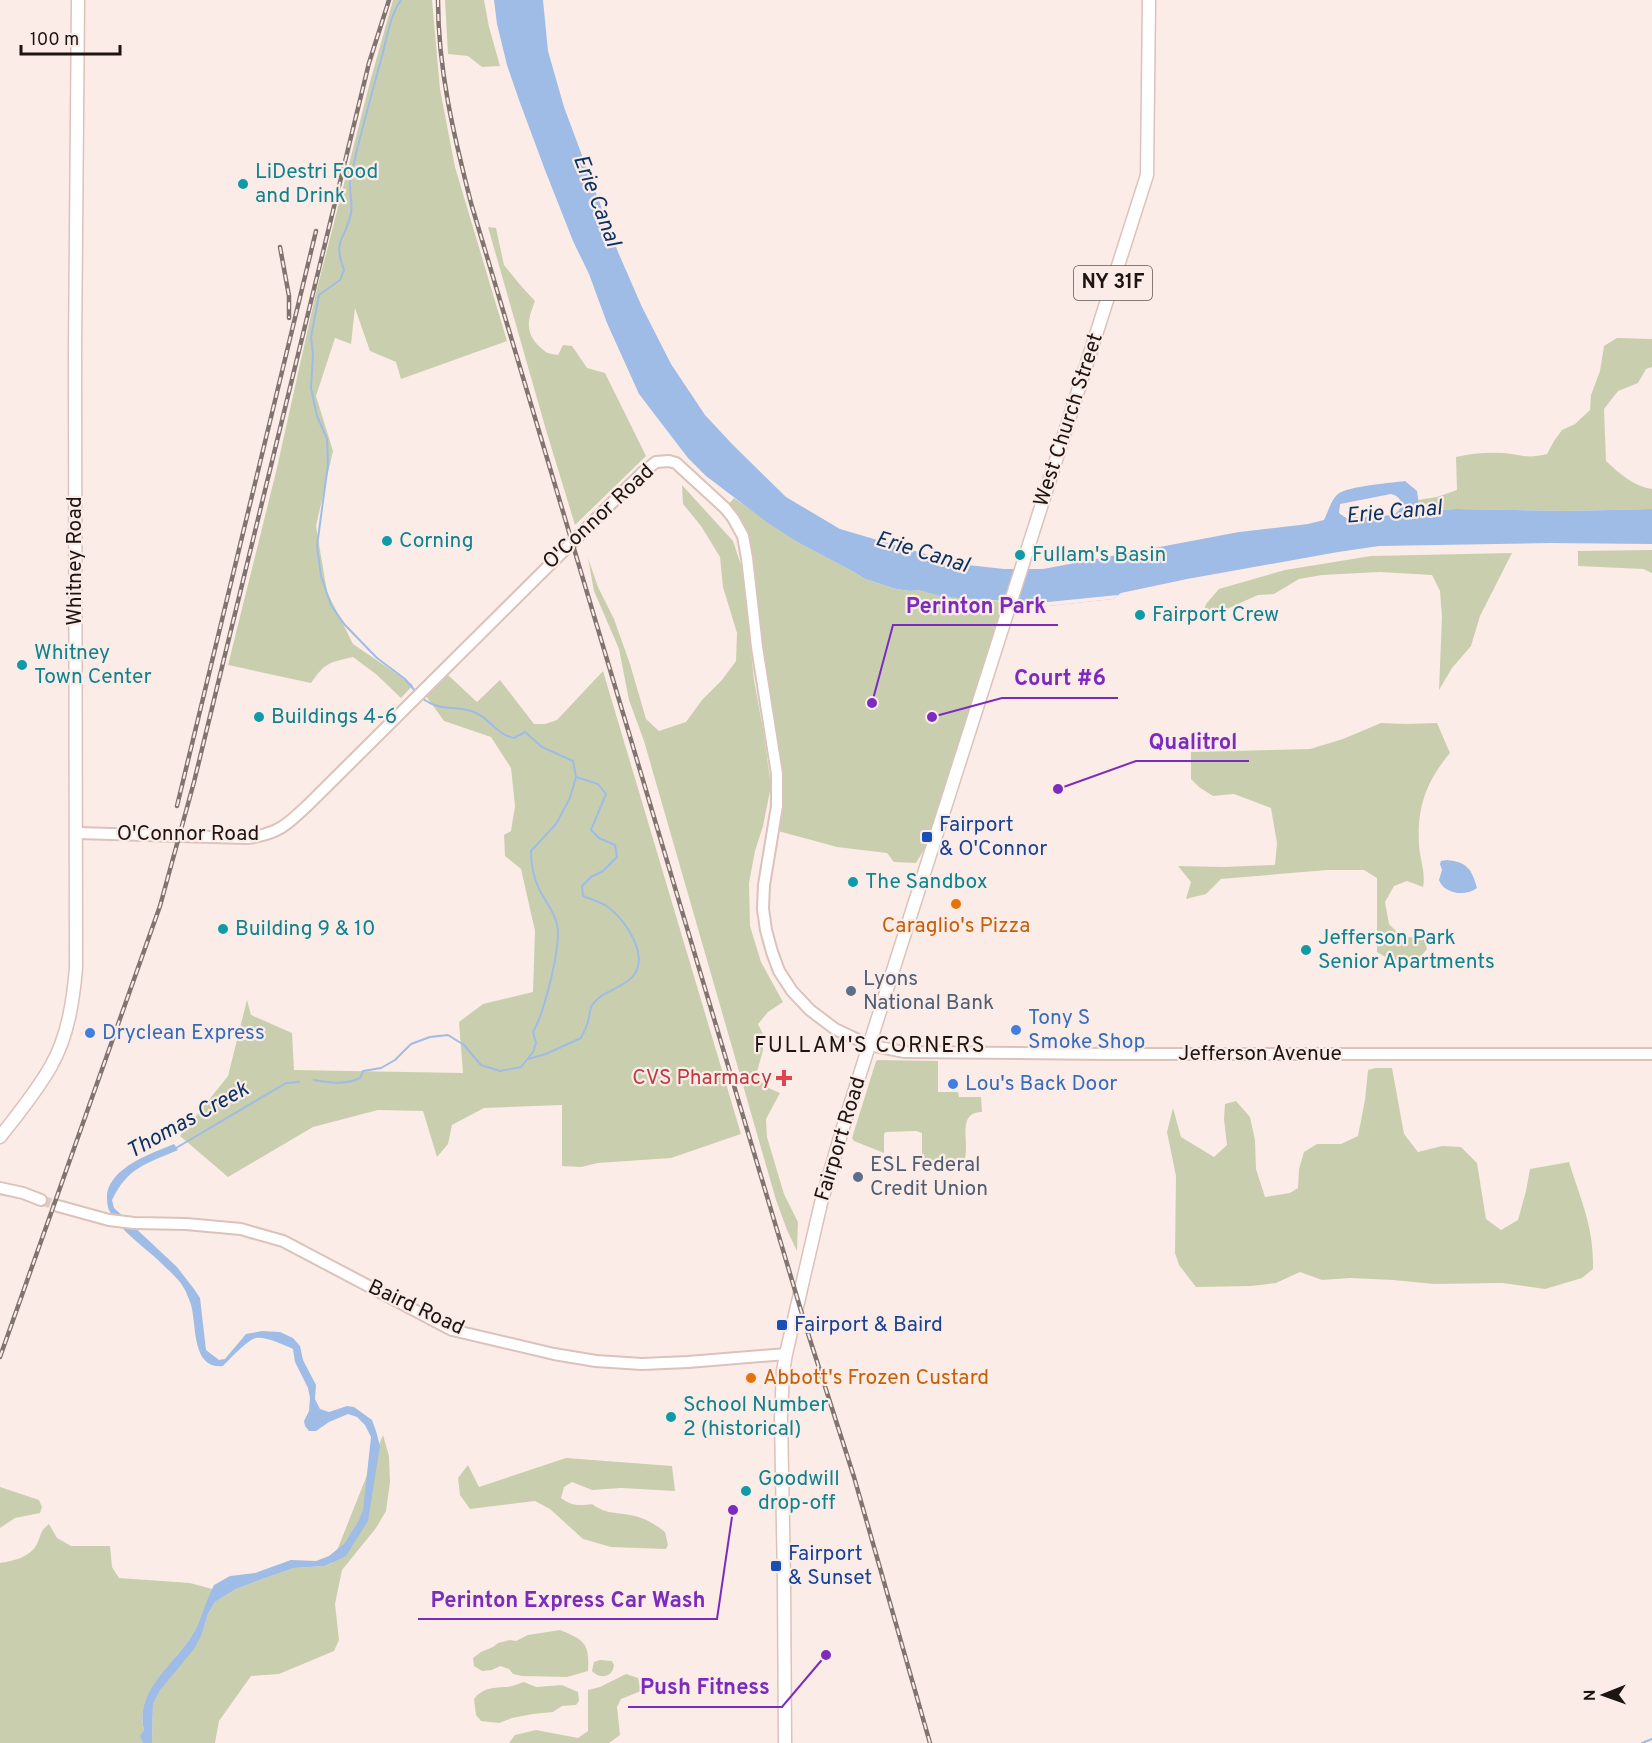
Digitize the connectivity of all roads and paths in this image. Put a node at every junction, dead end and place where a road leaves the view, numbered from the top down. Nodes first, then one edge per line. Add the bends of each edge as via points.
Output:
1 (78, 0) edge
2 (1149, 0) edge
3 (1026, 557) joint
4 (77, 834) junction
5 (869, 1045) junction
6 (1652, 1054) edge
7 (1, 1137) edge
8 (0, 1180) edge
9 (0, 1188) edge
10 (23, 1193) junction
11 (41, 1200) tunnel mouth
12 (58, 1206) tunnel mouth
13 (786, 1354) junction
14 (785, 1743) edge

1 - 4 main road, Whitney Road
2 - 3 main road, West Church Street / NY 31F via 1147,175
3 - 5 main road, Fairport Road / NY 31F
4 - 5 street, O'Connor Road via 247,838 276,831 302,811 643,472 656,462 669,461 725,508 746,546 777,774 777,806 763,909 772,952 792,991 810,1010 835,1029
4 - 7 main road, Whitney Road via 76,968 69,1018 52,1065
5 - 6 street, Jefferson Avenue via 904,1052 1001,1054
5 - 13 main road, Fairport Road / NY 31F via 821,1203
8 - 10 street
9 - 10 street
10 - 11 street
12 - 13 street, Baird Road via 109,1220 241,1229 283,1241 452,1330 554,1353 642,1364
13 - 14 main road, Fairport Road / NY 31F via 781,1406

